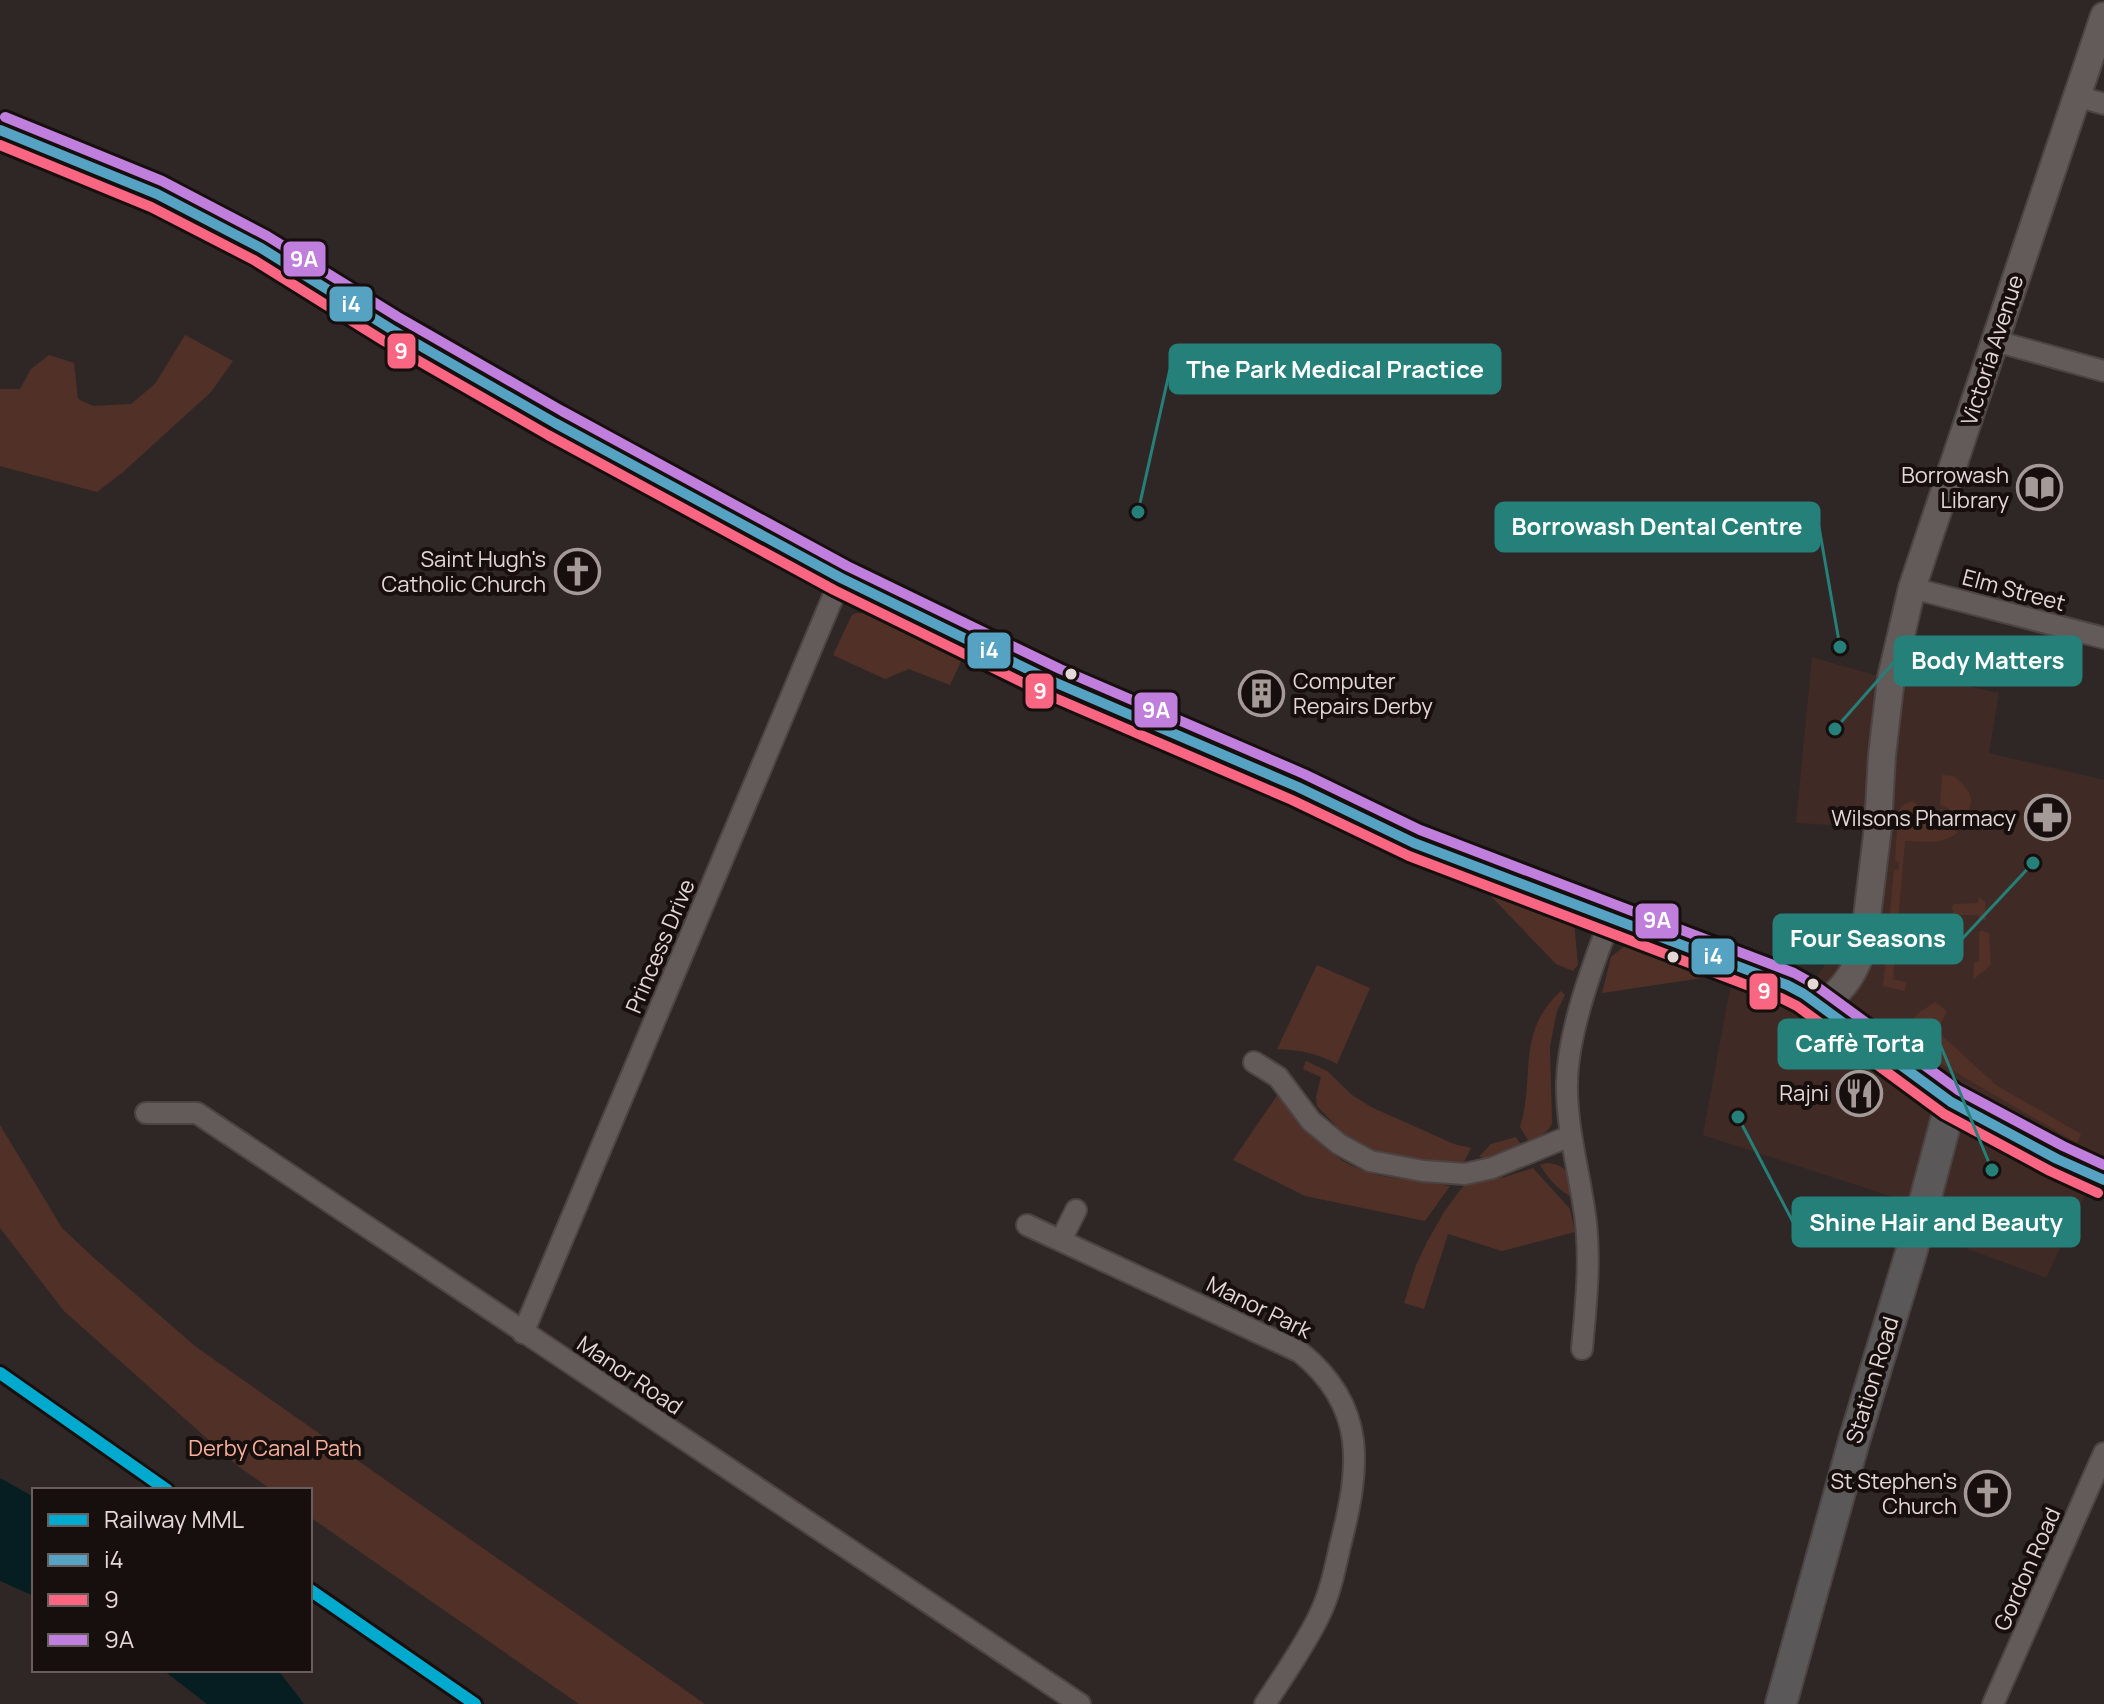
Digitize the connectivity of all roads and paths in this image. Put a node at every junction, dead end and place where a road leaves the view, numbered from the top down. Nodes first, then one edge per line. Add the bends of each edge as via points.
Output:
1 (2104, 16) edge
2 (2076, 96) junction
3 (2104, 104) edge
4 (0, 130) edge
5 (1995, 341) junction
6 (2104, 371) edge
7 (841, 578) junction
8 (1912, 588) junction
9 (2104, 638) edge
10 (1611, 917) junction
11 (1821, 1007) junction
12 (1254, 1062) dead end
13 (1951, 1102) junction
14 (146, 1113) dead end
15 (1570, 1136) junction
16 (2104, 1180) edge
17 (1076, 1210) dead end
18 (1027, 1225) dead end
19 (1061, 1240) junction
20 (523, 1333) junction
21 (1582, 1349) dead end
22 (2104, 1453) edge
23 (1080, 1704) edge
24 (1265, 1704) edge
25 (1781, 1704) edge
26 (1993, 1704) edge

1 - 2 street, Victoria Avenue
2 - 3 street
2 - 5 street, Victoria Avenue
4 - 7 main road via 157,194 261,248 461,370
5 - 6 street
5 - 8 street, Victoria Avenue
7 - 10 main road via 1054,682 1414,843
7 - 20 street, Princess Drive
8 - 9 street, Elm Street
8 - 11 street, Victoria Avenue via 1891,678 1861,955 1848,982
10 - 11 main road via 1766,976
10 - 15 street via 1573,1043 1567,1077
11 - 13 main road
12 - 15 street via 1278,1077 1311,1121 1370,1161 1465,1174
13 - 16 main road
13 - 25 main road, Station Road
14 - 20 street, Manor Road via 197,1113
15 - 21 street via 1587,1238
17 - 19 street
18 - 19 street, Manor Park
19 - 24 street, Manor Park via 1300,1352 1337,1391 1355,1448 1345,1528 1328,1597
20 - 23 street, Manor Road
22 - 26 street, Gordon Road

